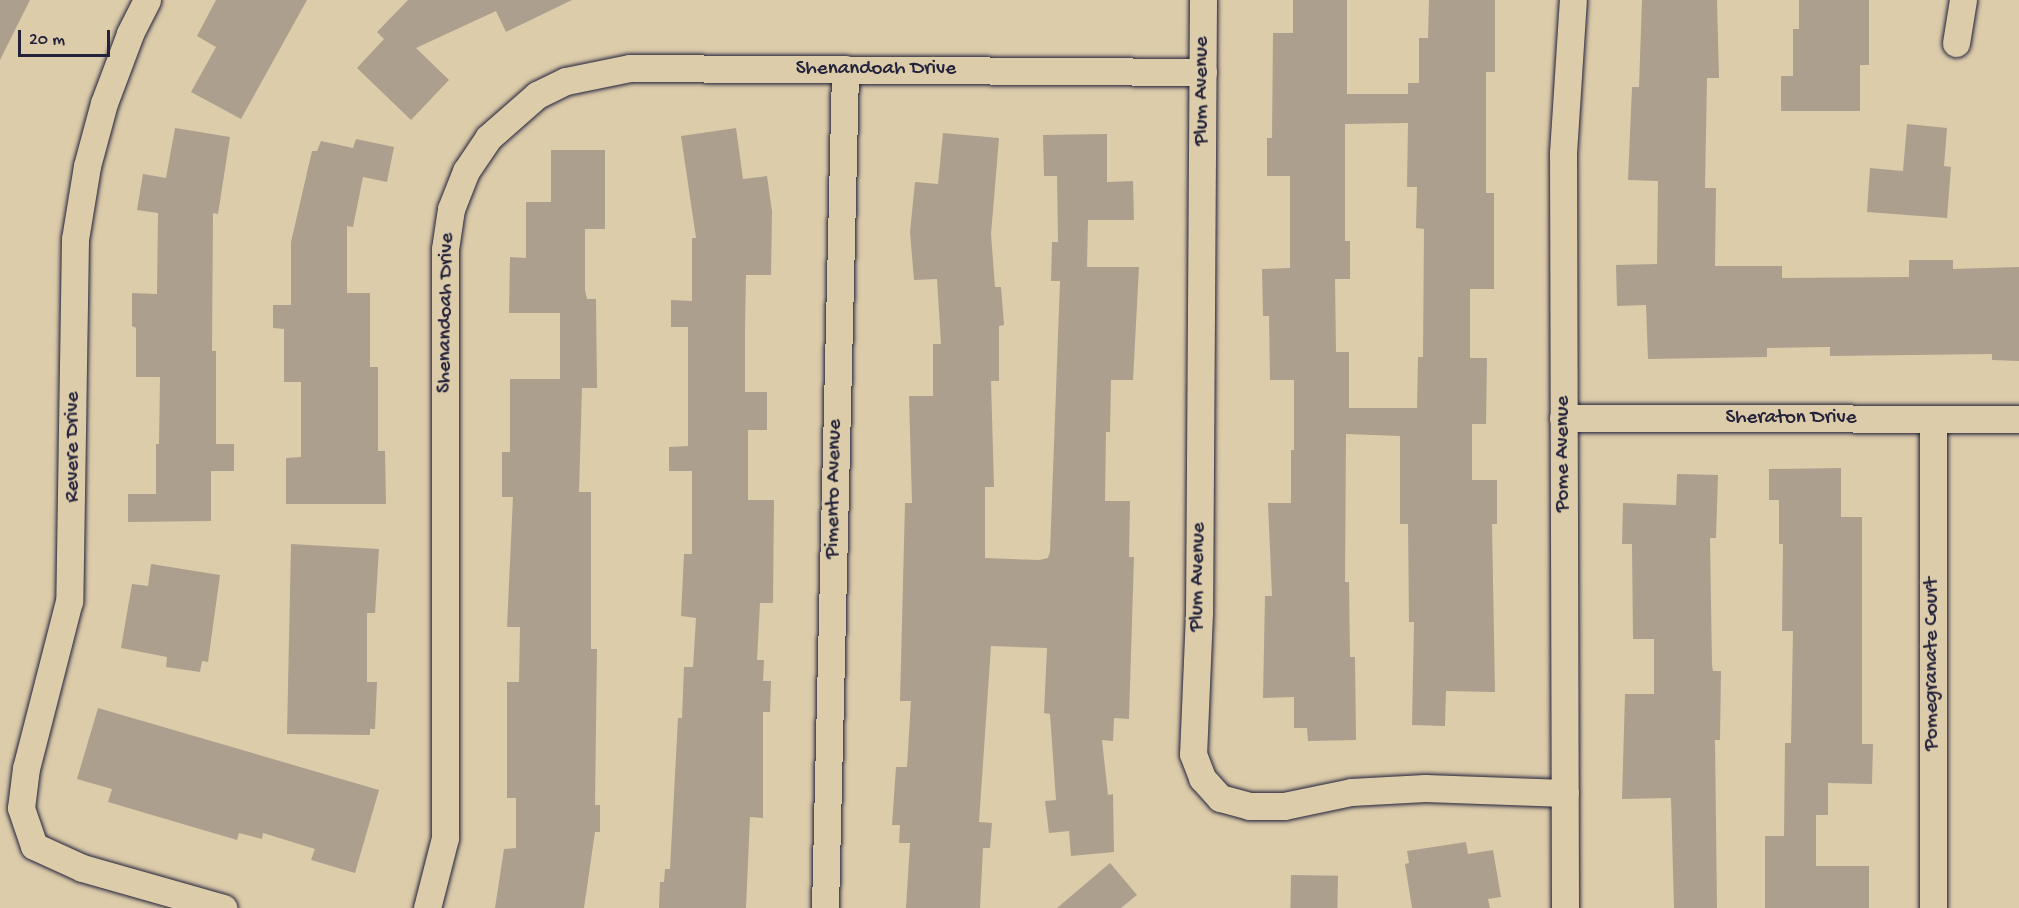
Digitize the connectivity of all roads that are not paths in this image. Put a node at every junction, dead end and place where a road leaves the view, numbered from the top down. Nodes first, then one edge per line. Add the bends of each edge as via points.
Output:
1 (147, 0) edge
2 (1203, 0) edge
3 (1573, 0) edge
4 (1963, 0) edge
5 (1956, 43) dead end
6 (845, 69) junction
7 (1203, 72) junction
8 (1563, 418) junction
9 (1933, 419) junction
10 (2019, 419) edge
11 (1565, 792) junction
12 (223, 908) edge
13 (427, 908) edge
14 (825, 908) edge
15 (1565, 908) edge
16 (1933, 908) edge

1 - 12 street, Revere Drive via 104,103 87,166 75,239 69,601 26,768 21,808 34,846 82,868
2 - 7 street, Plum Avenue
3 - 8 street, Pome Avenue via 1563,153
4 - 5 street
6 - 7 street, Shenandoah Drive
6 - 13 street, Shenandoah Drive via 630,68 566,81 512,114 488,138 466,171 452,209 445,249 445,838
6 - 14 street, Pimento Avenue
7 - 11 street, Plum Avenue via 1199,613 1193,754 1202,778 1220,798 1249,806 1284,806 1351,792 1415,788
8 - 9 street, Sheraton Drive
8 - 11 street, Pome Avenue
9 - 10 street, Sheraton Drive
9 - 16 street, Pomegranate Court
11 - 15 street, Pome Avenue

